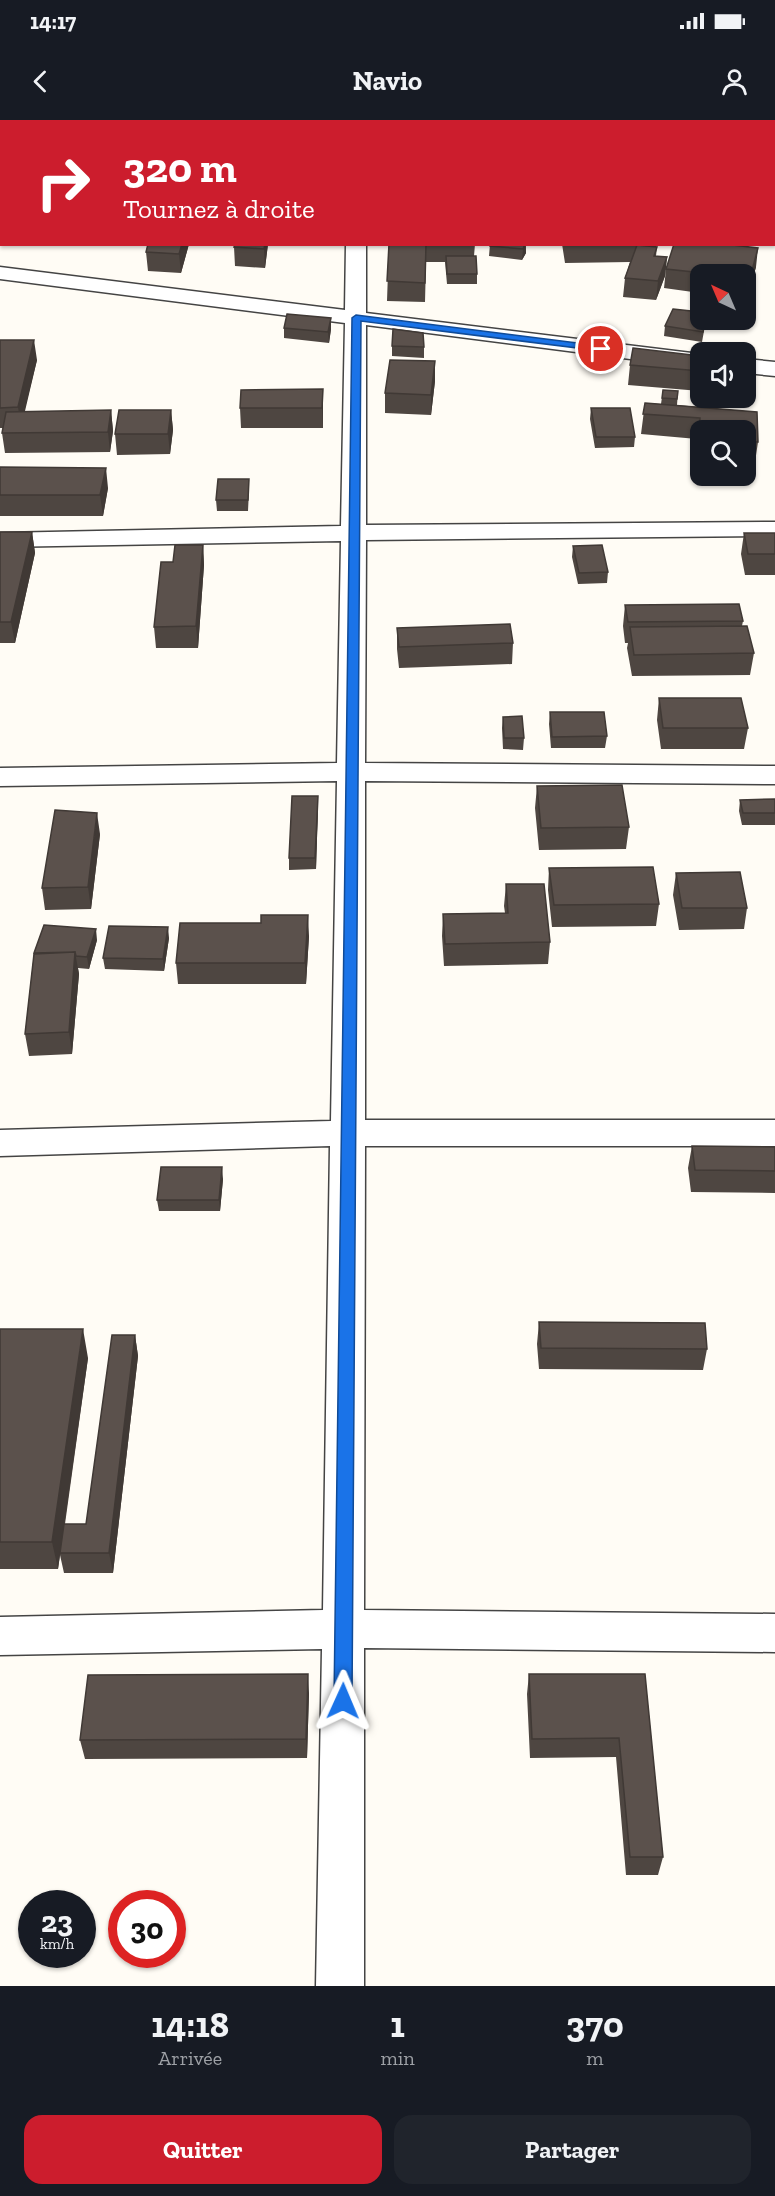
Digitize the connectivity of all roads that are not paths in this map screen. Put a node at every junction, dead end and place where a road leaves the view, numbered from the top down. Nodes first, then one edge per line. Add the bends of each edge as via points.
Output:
1 (356, 246) edge
2 (0, 273) edge
3 (356, 318) junction
4 (690, 360) edge
5 (756, 367) edge
6 (775, 369) edge
7 (775, 529) edge
8 (354, 533) junction
9 (0, 540) edge
10 (352, 772) junction
11 (775, 775) edge
12 (0, 777) edge
13 (349, 1133) junction
14 (775, 1133) edge
15 (0, 1143) edge
16 (344, 1629) junction
17 (775, 1633) edge
18 (0, 1636) edge
19 (340, 1986) edge

1 - 3 street
2 - 3 street
3 - 4 street
3 - 8 street
5 - 6 street
7 - 8 street
8 - 9 street
8 - 10 street
10 - 11 street
10 - 12 street
10 - 13 street
13 - 14 street
13 - 15 street
13 - 16 street
16 - 17 street
16 - 18 street
16 - 19 street

